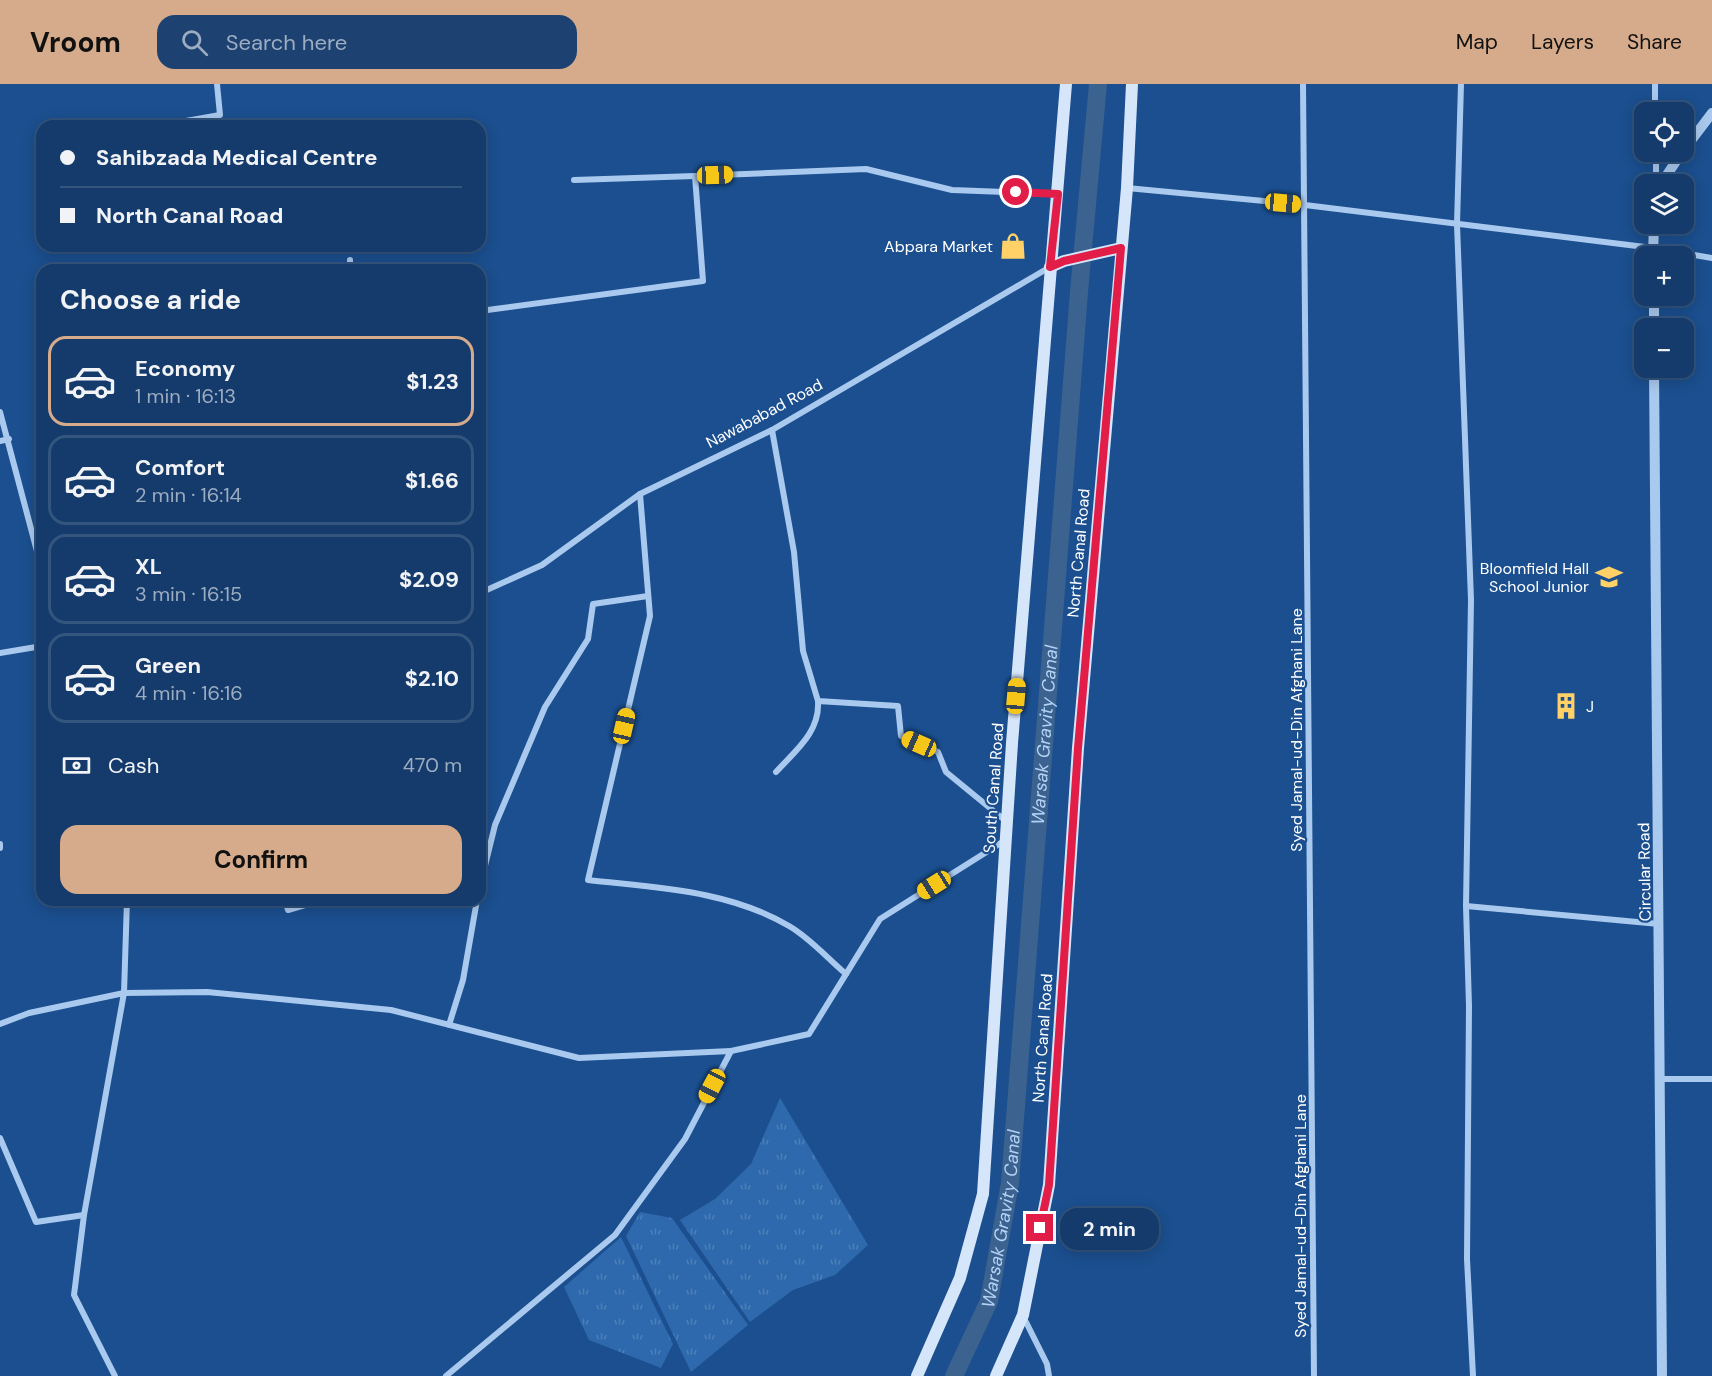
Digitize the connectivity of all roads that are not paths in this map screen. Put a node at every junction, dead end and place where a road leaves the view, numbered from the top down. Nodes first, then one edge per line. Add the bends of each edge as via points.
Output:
1 (217, 84) edge
2 (1066, 84) edge
3 (1132, 84) edge
4 (1303, 84) edge
5 (1461, 84) edge
6 (1655, 84) edge
7 (1655, 102) edge
8 (1712, 113) edge
9 (192, 120) edge
10 (1694, 137) edge
11 (694, 176) junction
12 (574, 180) dead end
13 (1127, 188) junction
14 (1058, 194) junction
15 (1305, 205) junction
16 (1457, 224) junction
17 (1121, 248) junction
18 (1634, 249) edge
19 (1694, 256) edge
20 (1712, 258) edge
21 (350, 260) dead end
22 (350, 264) edge
23 (1050, 267) junction
24 (486, 310) edge
25 (1654, 378) edge
26 (0, 412) edge
27 (772, 430) junction
28 (9, 439) junction
29 (0, 441) edge
30 (640, 494) junction
31 (36, 546) edge
32 (486, 590) edge
33 (648, 596) junction
34 (36, 647) edge
35 (0, 653) edge
36 (818, 701) junction
37 (776, 772) dead end
38 (1007, 822) junction
39 (1006, 840) junction
40 (486, 862) edge
41 (127, 906) edge
42 (287, 906) edge
43 (302, 906) edge
44 (476, 906) edge
45 (1466, 906) junction
46 (1659, 924) junction
47 (846, 974) junction
48 (124, 993) junction
49 (0, 1023) edge
50 (449, 1025) junction
51 (731, 1051) junction
52 (1660, 1078) junction
53 (1712, 1079) edge
54 (0, 1138) edge
55 (84, 1215) junction
56 (1023, 1316) junction
57 (116, 1376) edge
58 (446, 1376) edge
59 (917, 1376) edge
60 (996, 1376) edge
61 (1049, 1376) edge
62 (1314, 1376) edge
63 (1473, 1376) edge
64 (1662, 1376) edge

1 - 9 street via 220,115
2 - 14 main road, South Canal Road
3 - 13 main road, North Canal Road
4 - 15 street, Syed Jamal-ud-Din Afghani Lane
5 - 16 street
6 - 7 street
8 - 10 street
11 - 12 street
11 - 14 street via 866,169 952,190
11 - 24 street via 703,281
13 - 15 street
13 - 17 main road, North Canal Road
14 - 23 main road, South Canal Road
15 - 16 street
15 - 62 street, Syed Jamal-ud-Din Afghani Lane
16 - 18 street
16 - 45 street via 1471,600
17 - 23 main road, Nawababad Road
17 - 56 main road, North Canal Road via 1079,736 1049,1185
19 - 20 street
21 - 22 street
23 - 27 street, Nawababad Road
23 - 38 main road, South Canal Road
25 - 46 street, Circular Road
26 - 28 street
27 - 30 street, Nawababad Road
27 - 36 street via 794,552 803,651
28 - 29 street
28 - 31 street
30 - 32 street, Nawababad Road via 542,565
30 - 33 street
33 - 40 street via 593,604 588,639 545,706 495,825
33 - 47 street via 650,616 588,880 699,892 753,907 792,928
34 - 35 street
36 - 37 street via 819,718 812,730
36 - 38 street via 898,706 901,736 938,752 946,772
38 - 39 main road, South Canal Road
39 - 47 street via 880,919
39 - 59 main road, South Canal Road via 983,1194 960,1278
41 - 48 street
42 - 43 street via 288,910
44 - 50 street via 463,980
45 - 46 street
45 - 63 street via 1467,1259
46 - 52 street, Circular Road
47 - 51 street via 809,1034
48 - 49 street
48 - 50 street via 241,995 391,1010
48 - 55 street
50 - 51 street via 579,1058
51 - 58 street via 685,1139 615,1235
52 - 53 street
52 - 64 street, Circular Road
54 - 55 street via 36,1222
55 - 57 street via 74,1295
56 - 60 main road, North Canal Road
56 - 61 street

